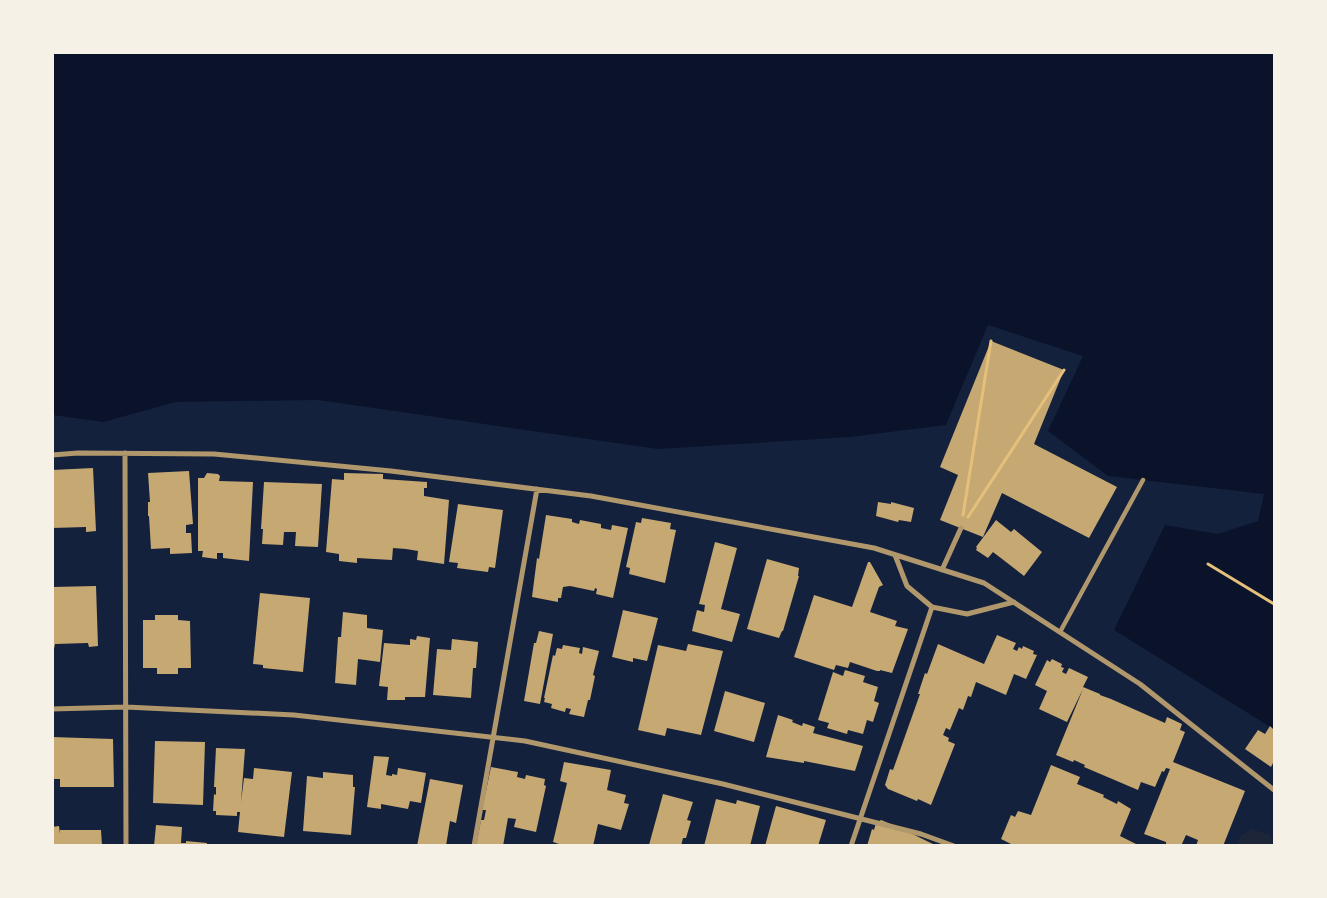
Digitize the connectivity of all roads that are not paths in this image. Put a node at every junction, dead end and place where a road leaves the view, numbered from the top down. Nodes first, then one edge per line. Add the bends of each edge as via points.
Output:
1 (125, 453) junction
2 (52, 455) edge
3 (1143, 480) dead end
4 (538, 489) junction
5 (961, 528) road end
6 (895, 555) junction
7 (942, 570) junction
8 (1014, 602) junction
9 (932, 607) junction
10 (1060, 632) junction
11 (126, 707) junction
12 (52, 709) edge
13 (493, 737) junction
14 (1274, 790) edge
15 (860, 819) junction
16 (126, 846) edge
17 (474, 846) edge
18 (851, 846) edge
19 (954, 846) edge

1 - 2 street
1 - 4 street via 214,454
1 - 11 street
3 - 10 street
4 - 6 street via 874,548
4 - 13 street
5 - 7 street
6 - 7 street
6 - 9 street via 907,586
7 - 8 street via 984,583
8 - 9 street via 966,614
8 - 10 street
9 - 15 street
10 - 14 street via 1140,684
11 - 12 street
11 - 13 street via 294,715
11 - 16 street
13 - 15 street via 723,784
13 - 17 street
15 - 18 street
15 - 19 street

